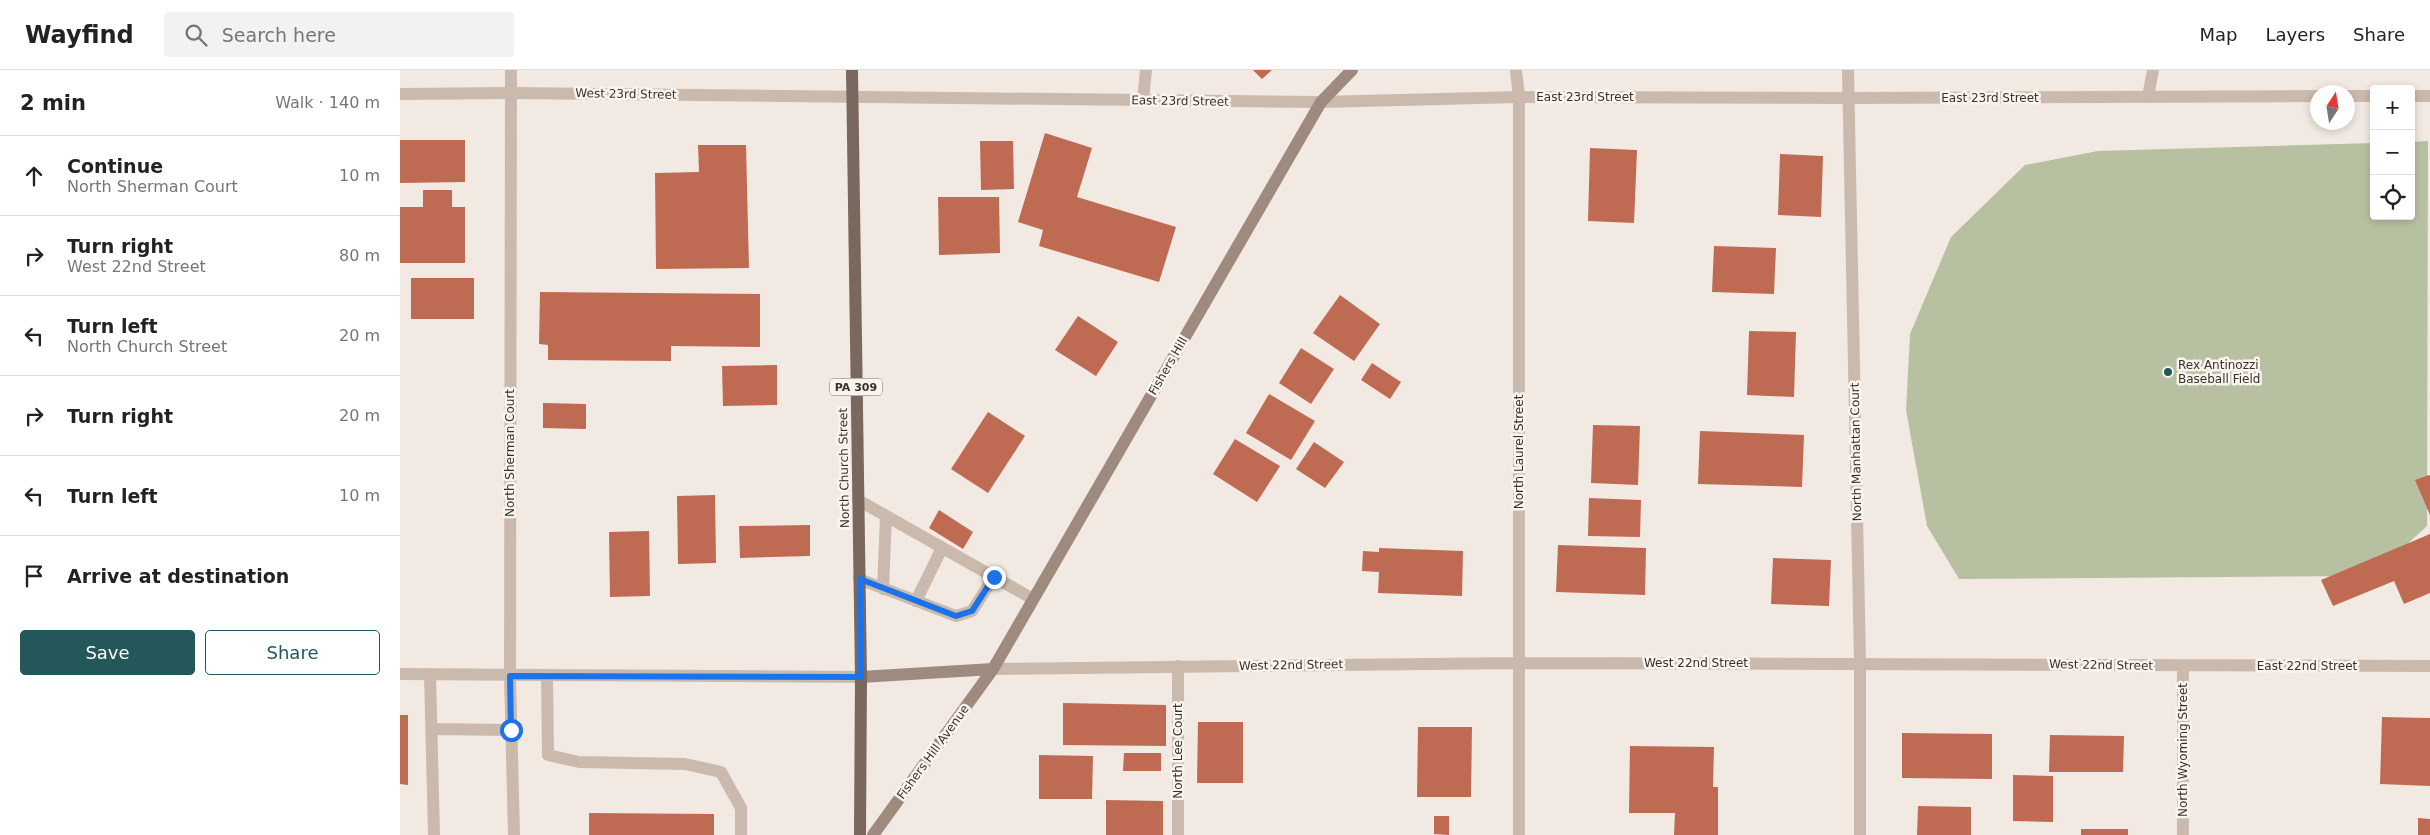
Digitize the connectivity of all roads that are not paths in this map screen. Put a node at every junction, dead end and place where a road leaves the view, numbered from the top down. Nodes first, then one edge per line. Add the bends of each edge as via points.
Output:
1 (511, 70) edge
2 (852, 70) edge
3 (1146, 70) edge
4 (1352, 70) edge
5 (1516, 70) edge
6 (1848, 70) edge
7 (2153, 70) edge
8 (510, 93) junction
9 (400, 94) edge
10 (2310, 96) edge
11 (2355, 96) edge
12 (2370, 96) edge
13 (2415, 96) edge
14 (2430, 96) edge
15 (1519, 97) junction
16 (2148, 97) junction
17 (852, 98) junction
18 (1848, 98) junction
19 (1143, 100) junction
20 (1321, 102) junction
21 (858, 500) junction
22 (886, 516) junction
23 (942, 548) junction
24 (994, 577) junction
25 (860, 579) junction
26 (883, 588) junction
27 (1033, 599) junction
28 (916, 601) junction
29 (1519, 663) junction
30 (1860, 663) junction
31 (1178, 666) junction
32 (2183, 666) junction
33 (2430, 666) edge
34 (993, 669) junction
35 (400, 674) edge
36 (430, 674) junction
37 (510, 676) junction
38 (547, 676) junction
39 (861, 677) junction
40 (432, 729) junction
41 (511, 730) junction
42 (434, 835) edge
43 (514, 835) edge
44 (741, 835) edge
45 (860, 835) edge
46 (873, 835) edge
47 (1178, 835) edge
48 (1519, 835) edge
49 (1860, 835) edge
50 (2183, 835) edge

1 - 8 street, North Sherman Court
2 - 17 main road, North Church Street / PA 309
3 - 19 street
4 - 20 main road, Fishers Hill
5 - 15 street, North Laurel Street
6 - 18 street, North Manhattan Court
7 - 16 street
8 - 9 street, West 23rd Street
8 - 17 street, West 23rd Street
8 - 37 street, North Sherman Court
10 - 16 street, East 23rd Street
11 - 12 street
13 - 14 street
15 - 18 street, East 23rd Street
15 - 20 street, East 23rd Street
15 - 29 street, North Laurel Street
16 - 18 street, East 23rd Street
17 - 19 street, East 23rd Street
17 - 21 main road, North Church Street / PA 309
18 - 30 street, North Manhattan Court
19 - 20 street, East 23rd Street
20 - 27 main road, Fishers Hill
21 - 22 street
21 - 25 main road, North Church Street / PA 309
22 - 23 street
22 - 26 street
23 - 24 street
23 - 28 street
24 - 27 street
24 - 28 street via 972,611 964,614 956,616
25 - 26 street
25 - 39 main road, North Church Street / PA 309
26 - 28 street
27 - 34 main road, Fishers Hill
29 - 30 street, West 22nd Street
29 - 31 street, West 22nd Street
29 - 48 street, North Laurel Street
30 - 32 street, West 22nd Street
30 - 49 street, North Manhattan Court
31 - 34 street, West 22nd Street
31 - 47 street, North Lee Court
32 - 33 street, East 22nd Street
32 - 50 street, North Wyoming Street
34 - 39 main road, West 22nd Street
34 - 46 main road, Fishers Hill Avenue
35 - 36 street, West 22nd Street
36 - 37 street, West 22nd Street
36 - 40 street
37 - 38 street, West 22nd Street
37 - 41 street, North Sherman Court
38 - 39 street, West 22nd Street
38 - 44 street via 548,755 579,762 685,764 721,772 740,808
39 - 45 main road, North Church Street / PA 309
40 - 41 street
40 - 42 street
41 - 43 street, North Sherman Court

